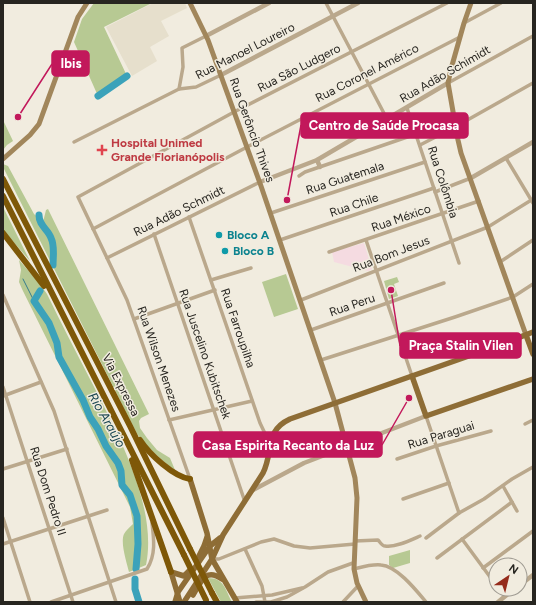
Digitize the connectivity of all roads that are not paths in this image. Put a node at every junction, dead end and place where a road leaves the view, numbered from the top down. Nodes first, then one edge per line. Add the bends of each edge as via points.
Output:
1 (87, 3) edge
2 (190, 3) edge
3 (269, 3) edge
4 (326, 3) edge
5 (358, 3) edge
6 (447, 3) edge
7 (471, 3) edge
8 (501, 3) edge
9 (333, 16) junction
10 (464, 23) junction
11 (206, 36) junction
12 (533, 36) edge
13 (460, 37) junction
14 (352, 52) junction
15 (221, 75) junction
16 (533, 83) edge
17 (369, 84) junction
18 (448, 84) junction
19 (179, 89) junction
20 (407, 108) junction
21 (234, 112) junction
22 (387, 120) junction
23 (456, 127) junction
24 (416, 134) junction
25 (74, 142) dead end
26 (533, 142) edge
27 (420, 146) junction
28 (247, 147) junction
29 (506, 158) junction
30 (3, 159) edge
31 (317, 160) junction
32 (425, 162) junction
33 (320, 167) junction
34 (299, 176) dead end
35 (471, 178) junction
36 (3, 179) edge
37 (260, 182) junction
38 (435, 190) junction
39 (3, 196) edge
40 (78, 197) joint
41 (532, 201) edge
42 (479, 202) junction
43 (271, 213) junction
44 (443, 214) junction
45 (189, 217) junction
46 (488, 227) junction
47 (93, 228) junction
48 (3, 233) edge
49 (154, 234) junction
50 (280, 240) junction
51 (366, 240) junction
52 (533, 240) edge
53 (452, 241) junction
54 (329, 252) dead end
55 (107, 258) junction
56 (459, 262) dead end
57 (500, 262) junction
58 (251, 268) dead end
59 (376, 270) junction
60 (211, 280) junction
61 (444, 283) dead end
62 (533, 284) edge
63 (215, 290) junction
64 (3, 295) edge
65 (513, 297) junction
66 (55, 300) junction
67 (300, 300) junction
68 (388, 303) junction
69 (178, 304) junction
70 (134, 319) junction
71 (311, 330) junction
72 (533, 332) edge
73 (526, 335) junction
74 (399, 336) junction
75 (533, 354) edge
76 (321, 360) junction
77 (412, 376) junction
78 (533, 379) edge
79 (42, 382) junction
80 (3, 387) edge
81 (4, 395) edge
82 (252, 401) junction
83 (334, 403) junction
84 (214, 409) junction
85 (426, 416) junction
86 (169, 420) junction
87 (533, 420) edge
88 (525, 424) dead end
89 (130, 426) junction
90 (491, 431) dead end
91 (126, 442) junction
92 (270, 444) junction
93 (436, 446) junction
94 (347, 447) junction
95 (66, 449) junction
96 (397, 460) dead end
97 (27, 461) junction
98 (533, 467) edge
99 (3, 469) edge
100 (190, 479) junction
101 (449, 483) junction
102 (503, 486) junction
103 (253, 490) junction
104 (403, 499) dead end
105 (245, 502) junction
106 (512, 502) junction
107 (107, 510) dead end
108 (518, 511) dead end
109 (459, 513) junction
110 (88, 516) junction
111 (3, 518) edge
112 (151, 518) junction
113 (49, 529) junction
114 (533, 531) edge
115 (207, 533) junction
116 (223, 536) junction
117 (420, 536) dead end
118 (426, 538) dead end
119 (462, 540) junction
120 (10, 541) junction
121 (215, 542) junction
122 (355, 542) junction
123 (3, 544) edge
124 (210, 546) junction
125 (245, 550) junction
126 (203, 556) junction
127 (437, 558) dead end
128 (212, 559) junction
129 (353, 566) junction
130 (483, 568) junction
131 (171, 572) junction
132 (488, 575) edge
133 (223, 579) junction
134 (110, 583) junction
135 (358, 586) junction
136 (305, 587) junction
137 (178, 592) junction
138 (190, 592) junction
139 (264, 595) junction
140 (71, 596) junction
141 (236, 600) edge
142 (207, 601) edge
143 (265, 601) edge
144 (30, 602) edge
145 (51, 602) edge
146 (73, 602) edge
147 (116, 602) edge
148 (175, 602) edge
149 (180, 602) edge
150 (184, 602) edge
151 (188, 602) edge
152 (217, 602) edge
153 (256, 602) edge
154 (342, 602) edge
155 (366, 602) edge
156 (426, 602) edge

1 - 30 main road via 78,17 39,124
2 - 11 main road, Rua Gerôncio Thives
3 - 11 street
4 - 9 street
5 - 9 street, Rua Manoel Loureiro
6 - 14 street, Rua São Ludgero
7 - 10 main road
8 - 10 street
9 - 14 street
9 - 15 street, Rua Manoel Loureiro
10 - 13 main road
11 - 15 main road, Rua Gerôncio Thives
11 - 19 street via 182,48 183,68
12 - 18 street, Rua Adão Schimidt
13 - 17 street, Rua Coronel Américo
13 - 18 main road
14 - 17 street
14 - 21 street, Rua São Ludgero
15 - 19 street, Rua Manoel Loureiro via 196,88
15 - 21 main road, Rua Gerôncio Thives
16 - 23 street
17 - 22 street
17 - 28 street, Rua Coronel Américo
18 - 20 street, Rua Adão Schimidt
18 - 23 main road
19 - 25 street, Rua Manoel Loureiro
20 - 22 street, Rua Adão Schimidt
20 - 24 street, Rua Colômbia
21 - 28 main road, Rua Gerôncio Thives
21 - 40 street, Rua São Ludgero
22 - 31 street, Rua Adão Schimidt
23 - 27 street
23 - 35 main road via 459,147
24 - 27 street, Rua Colômbia
24 - 33 street
26 - 29 street
27 - 32 street, Rua Colômbia
28 - 37 main road, Rua Gerôncio Thives
28 - 47 street, Rua Coronel Américo
29 - 35 street
29 - 41 street
31 - 33 street
31 - 37 street, Rua Adão Schimidt
32 - 38 street, Rua Colômbia
32 - 43 street, Rua Guatemala
33 - 34 street
35 - 38 street, Rua Chile
35 - 42 main road
36 - 89 highway, Via Expressa
37 - 43 main road, Rua Gerôncio Thives
37 - 45 street, Rua Adão Schmidt
38 - 44 street, Rua Colômbia
38 - 50 street, Rua Chile
39 - 66 highway, Via Expressa
40 - 47 street, Rua Wilson Menezes
41 - 46 street, Rua Bom Jesus
42 - 44 street, Rua México
42 - 46 main road
43 - 50 main road, Rua Gerôncio Thives
44 - 51 street, Rua México
44 - 53 street, Rua Colômbia
45 - 49 street, Rua Adão Schmidt
45 - 60 street, Rua Farroupilha
46 - 53 street, Rua Bom Jesus
46 - 57 main road
47 - 55 street, Rua Wilson Menezes
48 - 66 highway
49 - 55 street, Rua Adão Schmidt
49 - 69 street, Rua Juscelino Kubitschek
50 - 67 main road, Rua Gerôncio Thives
51 - 54 street, Rua México
51 - 59 street
52 - 57 street
53 - 56 street, Rua Colômbia
53 - 59 street, Rua Bom Jesus
55 - 70 street, Rua Wilson Menezes
57 - 65 main road
58 - 60 street
59 - 67 street, Rua Bom Jesus
59 - 68 street
60 - 63 street, Rua Farroupilha
61 - 68 street, Rua Peru
62 - 65 street
63 - 69 street
63 - 82 street, Rua Farroupilha
64 - 79 street
65 - 73 main road
65 - 74 street
66 - 91 highway, Via Expressa
67 - 71 main road, Rua Gerôncio Thives
68 - 71 street, Rua Peru
68 - 74 street
69 - 70 street
69 - 84 street, Rua Juscelino Kubitschek
70 - 86 street, Rua Wilson Menezes
71 - 76 main road, Rua Gerôncio Thives
72 - 73 main road
73 - 75 main road
73 - 77 main road
74 - 76 street
74 - 77 street
76 - 83 main road, Rua Gerôncio Thives
77 - 83 main road
77 - 85 main road
78 - 85 main road
79 - 81 street
79 - 95 street
80 - 81 street, Rua Dom Pedro II
81 - 97 street, Rua Dom Pedro II
82 - 84 street
82 - 92 street, Rua Farroupilha
83 - 92 main road via 280,424 274,431
83 - 94 main road, Rua Gerôncio Thives
84 - 86 street
84 - 105 street, Rua Juscelino Kubitschek
85 - 93 street
85 - 94 street
86 - 100 street, Rua Wilson Menezes
87 - 88 street
89 - 100 highway via 148,452 168,468
89 - 152 highway, Via Expressa, bridge
90 - 93 street, Rua Paraguai
91 - 112 highway
91 - 142 highway, Via Expressa, bridge
92 - 103 main road via 266,469
93 - 96 street, Rua Paraguai
93 - 101 street
94 - 103 street via 304,463
94 - 122 main road, Rua Gerôncio Thives via 356,486
95 - 97 street
95 - 110 street
97 - 99 street
97 - 113 street, Rua Dom Pedro II
98 - 102 street
100 - 115 main road, Rua Wilson Menezes
101 - 104 street
101 - 109 street
102 - 106 street
102 - 109 street
103 - 105 main road
105 - 116 main road
106 - 108 street
106 - 119 street
107 - 110 street
109 - 118 street
110 - 113 street
110 - 134 street
111 - 120 street
112 - 131 highway
112 - 134 street via 153,548 150,564 145,571
113 - 120 street
113 - 140 street, Rua Dom Pedro II
114 - 130 street
115 - 121 main road, Rua Wilson Menezes
115 - 124 main road, Rua Wilson Menezes
115 - 131 main road via 204,546 188,573 181,576
116 - 121 main road
116 - 128 main road
117 - 122 street via 388,546 378,540
119 - 127 street
119 - 130 street
120 - 123 street
120 - 144 street
121 - 124 main road
122 - 125 street via 332,547 304,548 274,539
122 - 129 main road, Rua Gerôncio Thives
124 - 126 main road
124 - 128 main road, Rua Wilson Menezes
125 - 128 street
125 - 139 street
126 - 128 main road
126 - 137 main road
128 - 133 main road
128 - 138 main road
129 - 135 main road, Rua Gerôncio Thives
129 - 136 street via 341,566
129 - 156 street via 388,566 408,581
130 - 132 street
131 - 137 main road
133 - 141 main road
133 - 151 main road via 207,575
134 - 140 street
134 - 147 street
135 - 154 street
135 - 155 main road, Rua Gerôncio Thives
136 - 139 street
136 - 143 street via 287,597 271,602
137 - 138 main road
137 - 148 main road
137 - 149 main road
138 - 150 main road
139 - 141 street
139 - 143 street
140 - 145 street
140 - 146 street, Rua Dom Pedro II
143 - 153 street

